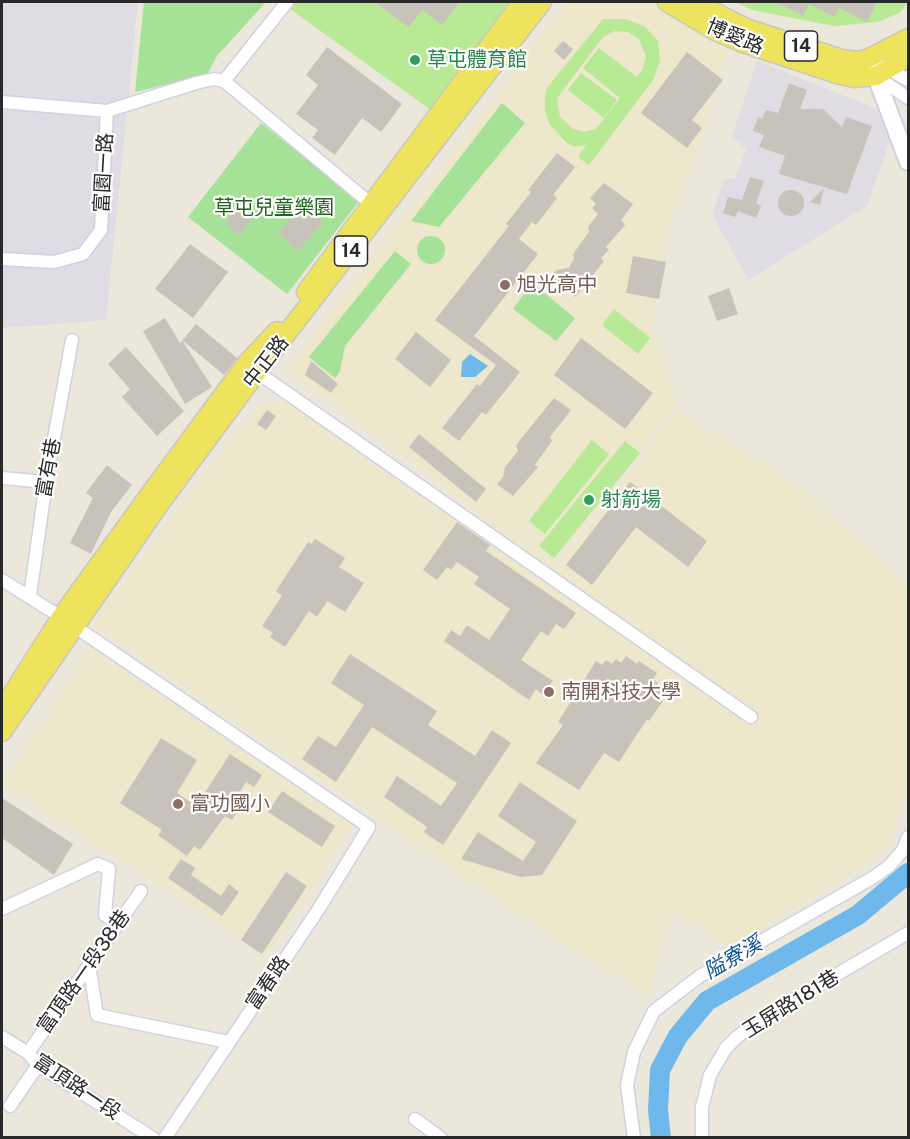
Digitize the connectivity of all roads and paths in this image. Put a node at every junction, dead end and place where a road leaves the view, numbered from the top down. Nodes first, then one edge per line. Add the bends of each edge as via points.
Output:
1 (287, 2) edge
2 (522, 2) edge
3 (542, 2) edge
4 (667, 2) edge
5 (695, 2) edge
6 (909, 38) edge
7 (909, 57) edge
8 (869, 58) junction
9 (882, 73) junction
10 (909, 80) edge
11 (224, 81) junction
12 (909, 98) edge
13 (2, 102) edge
14 (107, 111) junction
15 (909, 162) edge
16 (375, 208) junction
17 (2, 259) edge
18 (72, 340) dead end
19 (251, 368) junction
20 (2, 478) edge
21 (46, 482) junction
22 (2, 580) edge
23 (30, 596) junction
24 (68, 621) junction
25 (2, 710) edge
26 (751, 717) dead end
27 (2, 732) edge
28 (909, 837) edge
29 (141, 891) dead end
30 (2, 909) edge
31 (118, 924) junction
32 (909, 933) edge
33 (89, 965) junction
34 (2, 1037) edge
35 (228, 1042) junction
36 (28, 1053) junction
37 (38, 1065) junction
38 (10, 1106) dead end
39 (415, 1119) dead end
40 (153, 1137) edge
41 (165, 1137) edge
42 (440, 1137) edge
43 (634, 1137) edge
44 (702, 1137) edge

1 - 11 street
2 - 16 main road, 中正路 / 14
3 - 16 main road, 中正路 / 14
4 - 9 main road, 博愛路 / 14 via 740,42 854,78
5 - 8 main road, 博愛路 / 14 via 767,35 842,59
6 - 8 main road, 博愛路 / 14
7 - 9 main road
8 - 9 street
9 - 10 street
9 - 12 street
9 - 15 street
11 - 14 street via 196,83
11 - 16 street
13 - 14 street
14 - 17 street, 富園一路 via 101,230 83,254 54,262
16 - 19 main road, 中正路 / 14
18 - 21 street, 富有巷
19 - 24 main road, 中正路 / 14
19 - 26 street
20 - 21 street
21 - 23 street, 富有巷
22 - 23 street
23 - 24 street
24 - 25 main road, 中正路 / 14
24 - 27 main road, 中正路 / 14
24 - 35 street, 富春路 via 369,827
28 - 43 street via 890,866 874,877 700,976 654,1011 634,1052 627,1085
29 - 31 street, 富頂路一段38巷
30 - 31 street via 98,864 109,869 105,915
31 - 33 street, 富頂路一段38巷
32 - 44 street, 玉屏路181巷 via 764,1017 737,1037 710,1075 702,1107
33 - 35 street via 97,1016
33 - 36 street, 富頂路一段38巷
34 - 36 street, 富頂路一段
35 - 41 street, 富春路
36 - 37 street, 富頂路一段
37 - 38 street
37 - 40 street, 富頂路一段
39 - 42 street

